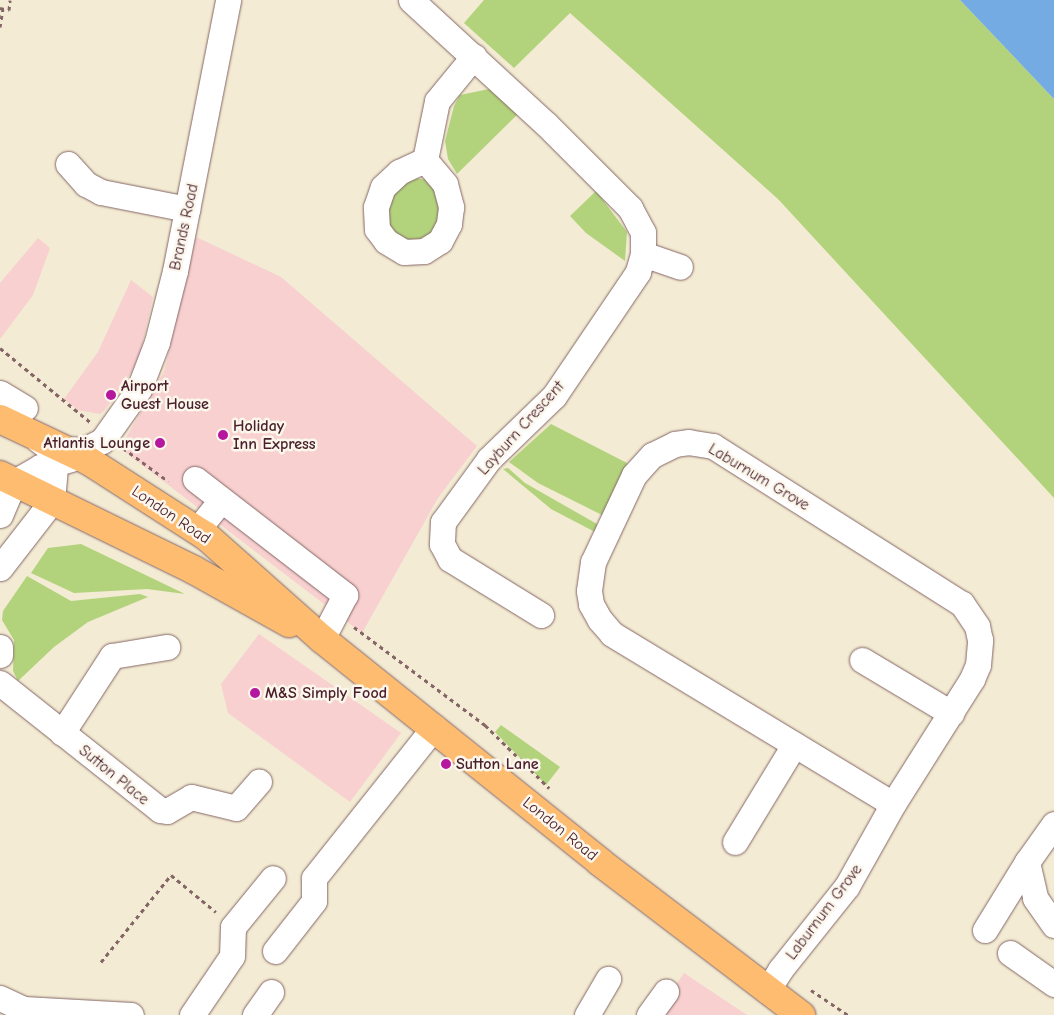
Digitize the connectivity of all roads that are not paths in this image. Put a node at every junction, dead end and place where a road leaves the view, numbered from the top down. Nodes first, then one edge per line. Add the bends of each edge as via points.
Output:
1 (228, 0) edge
2 (411, 0) edge
3 (474, 56) junction
4 (425, 160) dead end
5 (68, 164) dead end
6 (187, 209) junction
7 (644, 254) junction
8 (680, 267) dead end
9 (0, 393) edge
10 (16, 419) edge
11 (99, 446) junction
12 (60, 456) junction
13 (184, 482) road end
14 (4, 495) edge
15 (221, 500) junction
16 (53, 510) junction
17 (197, 530) junction
18 (0, 568) edge
19 (541, 615) dead end
20 (322, 639) junction
21 (0, 647) edge
22 (167, 647) dead end
23 (0, 655) edge
24 (862, 660) dead end
25 (0, 683) edge
26 (951, 712) junction
27 (434, 727) junction
28 (62, 733) junction
29 (794, 745) junction
30 (259, 782) dead end
31 (893, 804) junction
32 (1054, 824) edge
33 (735, 842) dead end
34 (1027, 862) junction
35 (273, 878) dead end
36 (1054, 925) edge
37 (985, 930) dead end
38 (275, 951) dead end
39 (1010, 953) dead end
40 (608, 979) dead end
41 (773, 980) junction
42 (1054, 984) edge
43 (271, 992) dead end
44 (666, 992) dead end
45 (0, 998) edge
46 (24, 1012) edge
47 (131, 1015) edge
48 (192, 1015) edge
49 (255, 1015) edge
50 (587, 1015) edge
51 (649, 1015) edge
52 (801, 1015) edge

1 - 6 street, Brands Road
2 - 3 street, Layburn Crescent
3 - 4 street via 437,101
3 - 7 street, Layburn Crescent via 630,208 643,232
5 - 6 street via 86,184 101,192
6 - 11 street, Brands Road via 157,342 139,389
7 - 8 street
7 - 19 street, Layburn Crescent via 638,272 554,396 489,459 443,522 442,544 450,559
9 - 10 street
10 - 12 highway, London Road
11 - 12 highway, London Road
11 - 17 highway, London Road via 116,478
12 - 14 street
12 - 16 street
13 - 15 street
14 - 16 highway, London Road
15 - 17 street
15 - 20 street via 345,596
16 - 18 street
16 - 20 highway, London Road via 194,570
17 - 20 highway, London Road
20 - 27 highway, London Road
21 - 23 street
22 - 28 street via 112,656
24 - 26 street
25 - 28 street, Sutton Place
26 - 29 street, Laburnum Grove via 972,679 980,652 977,626 962,604 713,446 689,442 663,449 643,463 593,562 591,604 612,634
26 - 31 street, Laburnum Grove
27 - 38 street via 314,878 314,901
27 - 41 highway, London Road via 600,862
28 - 30 street, Sutton Place via 160,810 167,810 191,797 236,808
29 - 31 street, Laburnum Grove
29 - 33 street
31 - 41 street, Laburnum Grove via 848,886
32 - 34 street
34 - 36 street via 1035,898
34 - 37 street
35 - 48 street via 233,927 232,956
39 - 42 street
40 - 50 street
41 - 52 highway, London Road
43 - 49 street
44 - 51 street
45 - 46 street
46 - 47 street

